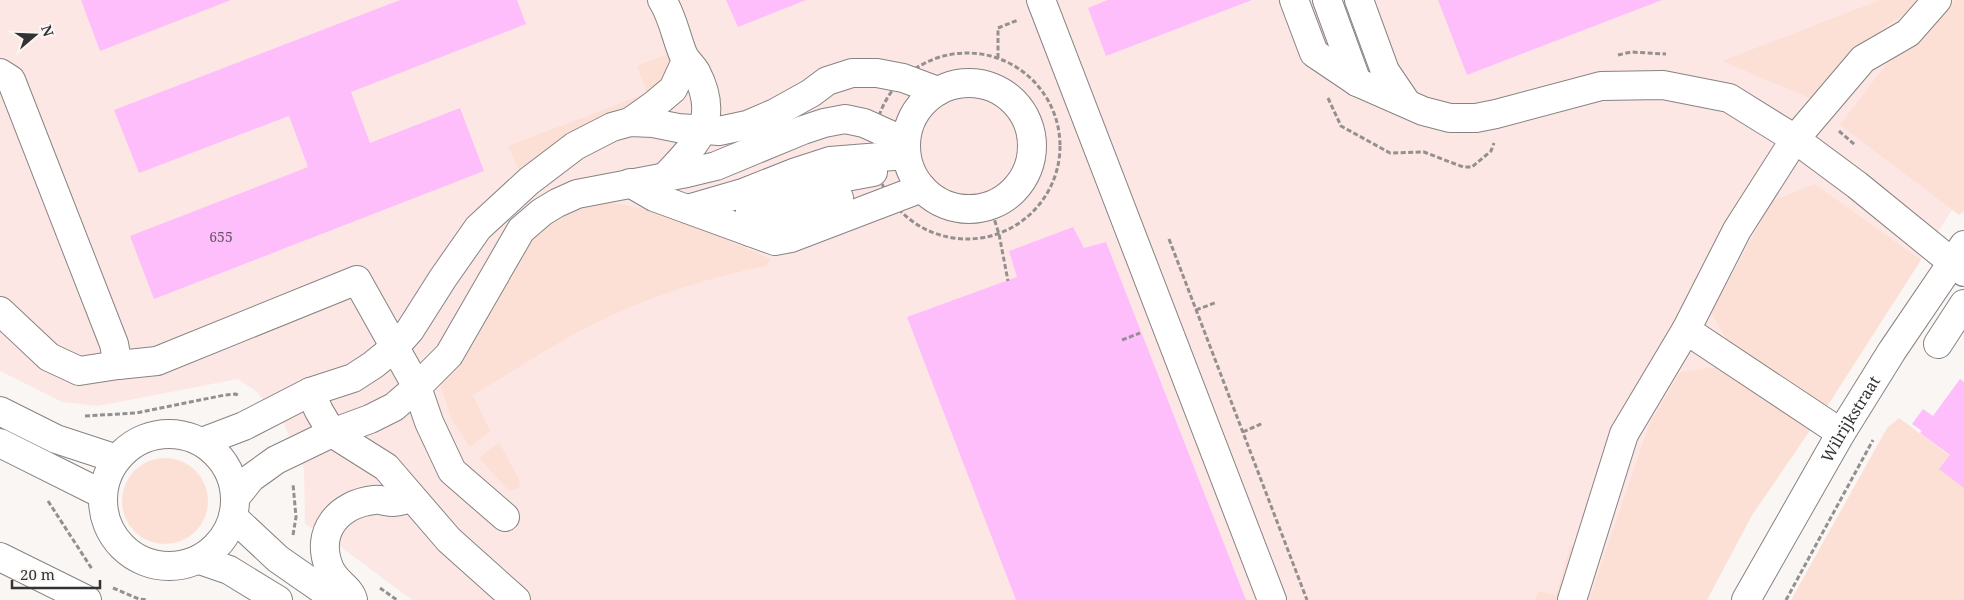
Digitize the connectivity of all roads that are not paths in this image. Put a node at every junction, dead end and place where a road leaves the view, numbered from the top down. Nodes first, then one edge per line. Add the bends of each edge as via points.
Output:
1 (662, 0) edge
2 (1294, 0) edge
3 (1327, 0) edge
4 (1359, 0) edge
5 (1937, 0) edge
6 (1043, 5) edge
7 (686, 61) junction
8 (6, 76) edge
9 (1357, 82) junction
10 (938, 91) junction
11 (1406, 102) junction
12 (630, 122) junction
13 (702, 130) junction
14 (1795, 139) junction
15 (912, 166) junction
16 (666, 176) junction
17 (882, 178) junction
18 (630, 183) junction
19 (688, 209) junction
20 (720, 221) junction
21 (1960, 260) edge
22 (1964, 304) edge
23 (0, 311) edge
24 (1686, 330) junction
25 (1938, 344) dead end
26 (394, 348) junction
27 (118, 365) junction
28 (417, 387) junction
29 (310, 392) junction
30 (0, 411) edge
31 (332, 433) junction
32 (1841, 434) junction
33 (202, 442) junction
34 (0, 443) edge
35 (117, 459) junction
36 (102, 494) junction
37 (412, 498) junction
38 (234, 508) junction
39 (505, 517) dead end
40 (0, 557) edge
41 (200, 560) junction
42 (87, 600) edge
43 (278, 600) edge
44 (337, 600) edge
45 (354, 600) edge
46 (516, 600) edge
47 (1272, 600) edge
48 (1572, 600) edge
49 (1746, 600) edge

1 - 7 street
2 - 9 street via 1314,53
3 - 9 street
4 - 11 street via 1385,72
5 - 14 street via 1908,33 1863,59
6 - 47 street
7 - 12 street via 673,89
7 - 13 street via 696,71 704,96 706,118
8 - 27 street via 114,344
9 - 11 street
10 - 13 street via 903,78 852,73 828,81 775,113 747,125 719,131
10 - 15 street via 927,98 912,118
10 - 15 street via 974,83 997,90 1017,104 1029,126 1032,150 1026,174 1011,194 990,206 966,210 942,203
11 - 14 street via 1450,118 1476,118 1601,86 1663,85 1729,98
12 - 13 street
12 - 26 street via 612,127 575,146 529,181 478,228 410,330
13 - 16 street via 694,145
14 - 21 street
14 - 24 street via 1737,230
15 - 16 street via 876,129 845,119 824,123 716,166
15 - 17 street
15 - 17 street
16 - 18 street
17 - 19 street via 830,161 743,194
17 - 20 street via 846,176
17 - 20 street via 750,232
18 - 19 street via 654,197
18 - 28 street via 577,194 542,212 521,230 449,355
19 - 20 street
21 - 32 street, Wilrijkstraat via 1892,351
22 - 25 street
23 - 27 street via 49,357 79,371
24 - 32 street
24 - 48 street via 1624,434
26 - 27 street via 358,280 157,361
26 - 28 street
26 - 29 street via 353,378
28 - 31 street via 394,407
28 - 39 street via 452,471
29 - 31 street
29 - 33 street via 244,426
30 - 35 street via 56,439
31 - 37 street via 386,467
31 - 38 street via 276,460 251,478
32 - 49 street, Wilrijkstraat
33 - 35 street via 190,436 160,435 137,442
33 - 38 street via 222,461 233,484
34 - 36 street
35 - 36 street
36 - 41 street via 105,519 121,547 134,557 153,565 175,567
37 - 45 street via 360,503 346,508 332,521 325,538 329,567 336,580 352,593
37 - 46 street via 449,540
38 - 41 street via 227,535
38 - 44 street via 278,559
40 - 42 street
41 - 43 street via 229,570

